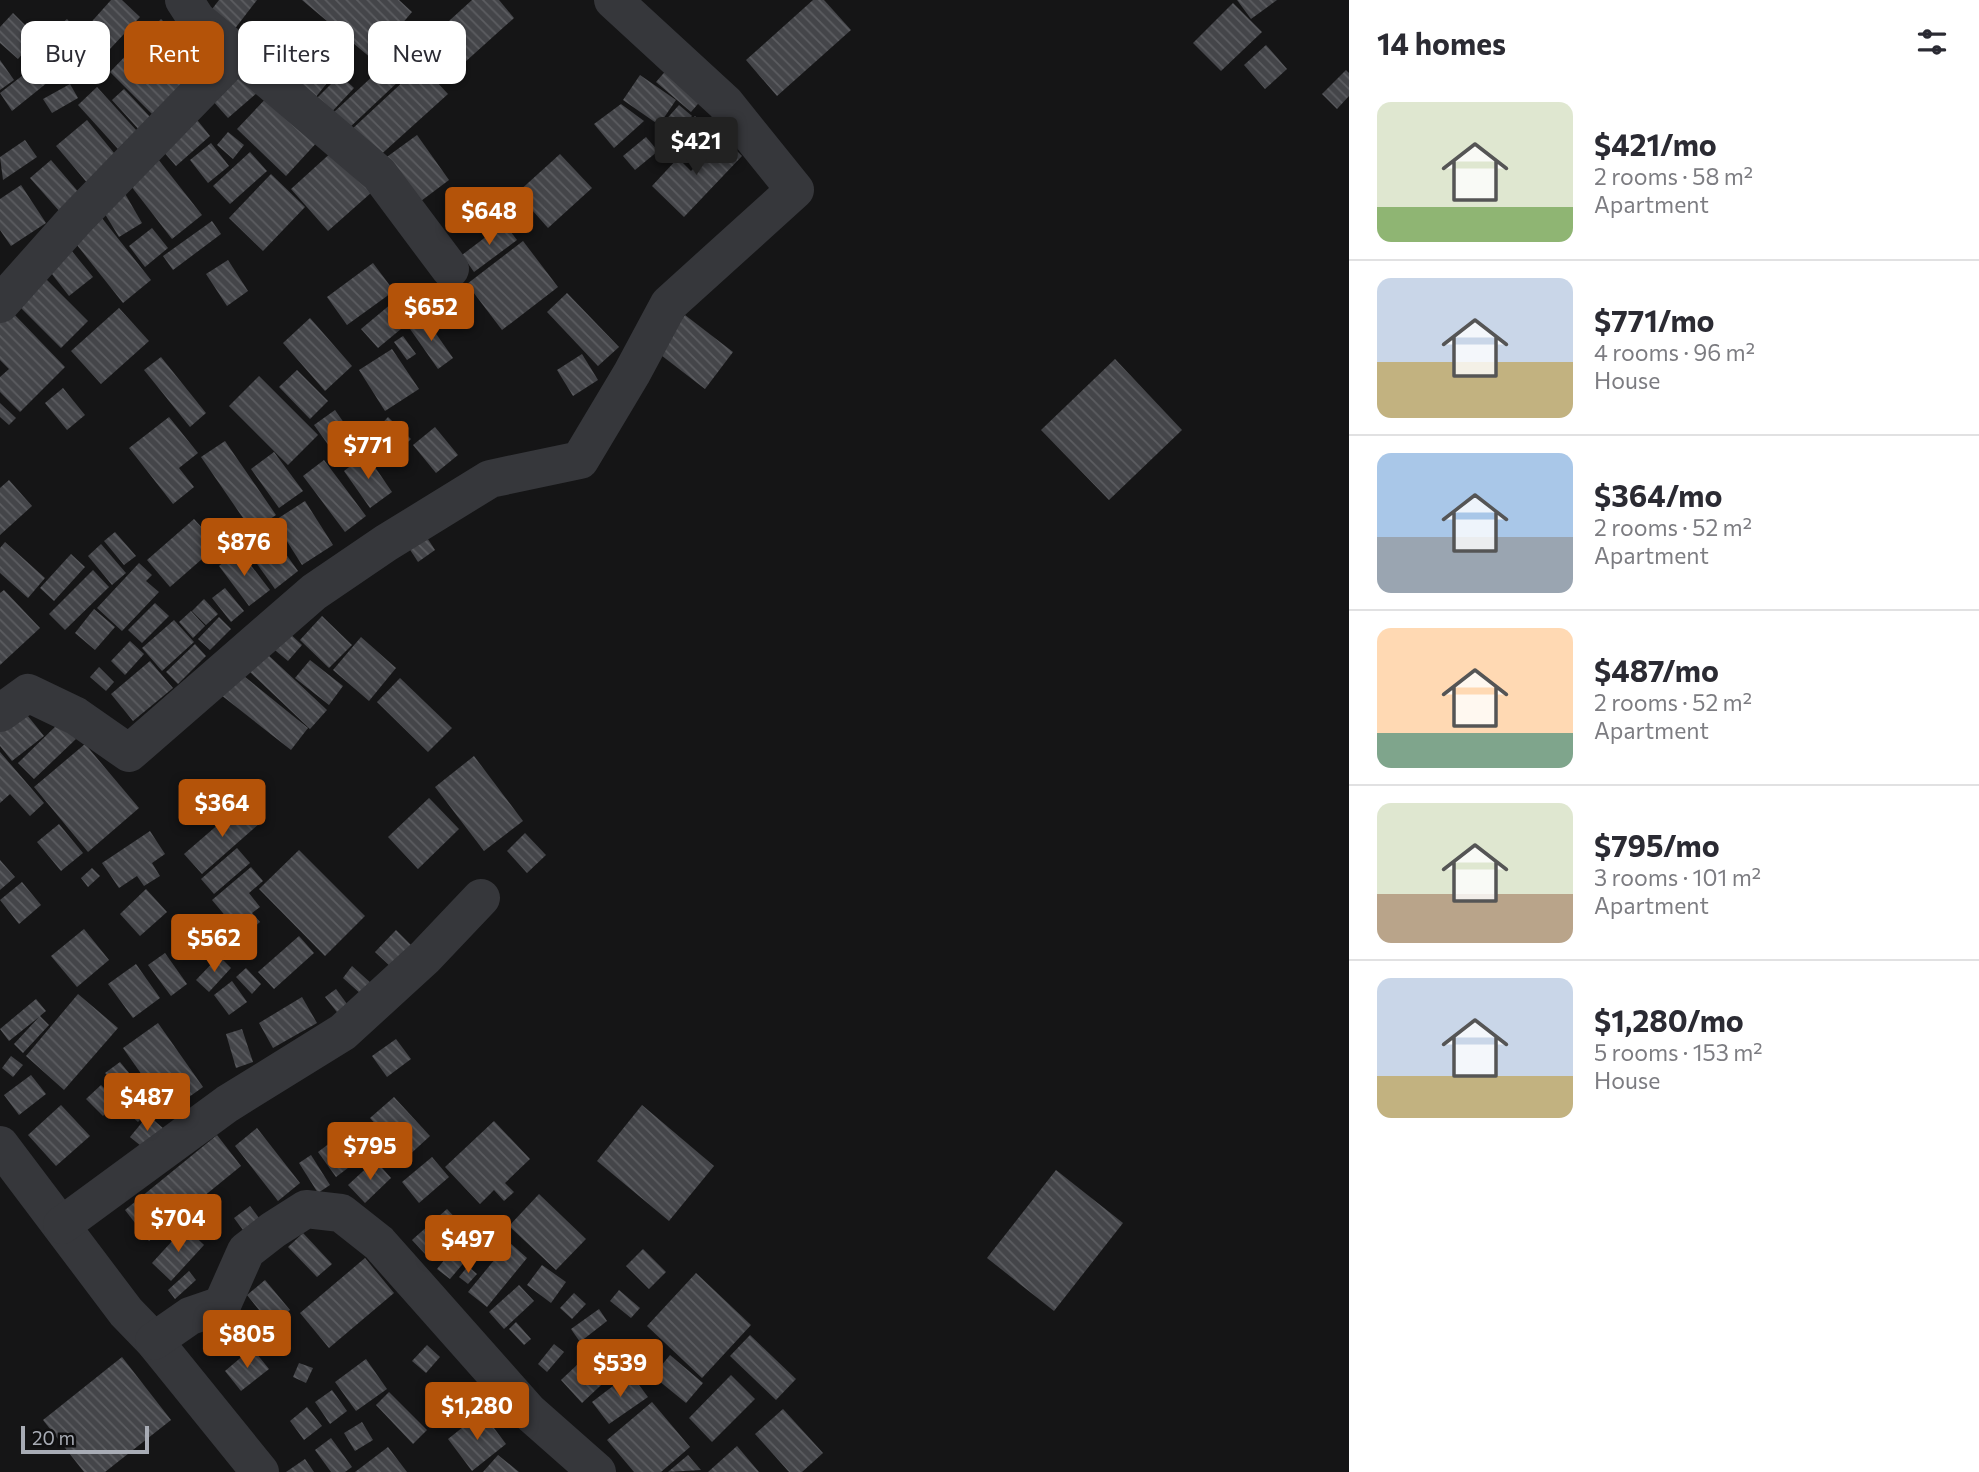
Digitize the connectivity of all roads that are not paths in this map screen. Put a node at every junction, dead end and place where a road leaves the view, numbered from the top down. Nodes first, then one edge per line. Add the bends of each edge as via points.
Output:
1 (184, 0) edge
2 (613, 0) edge
3 (237, 53) junction
4 (450, 269) dead end
5 (0, 304) edge
6 (0, 713) edge
7 (481, 898) dead end
8 (0, 1145) edge
9 (62, 1225) junction
10 (154, 1341) junction
11 (260, 1472) edge
12 (597, 1472) edge

1 - 3 street via 197,20
2 - 6 street via 725,103 794,190 668,304 580,460 490,479 386,543 314,592 128,753 76,716 28,693
3 - 4 street via 379,174
3 - 5 street
7 - 9 street via 343,1032 227,1104
8 - 9 street
9 - 10 street via 126,1312
10 - 11 street
10 - 12 street via 190,1316 222,1305 246,1251 273,1230 306,1209 341,1213 379,1243 529,1412

